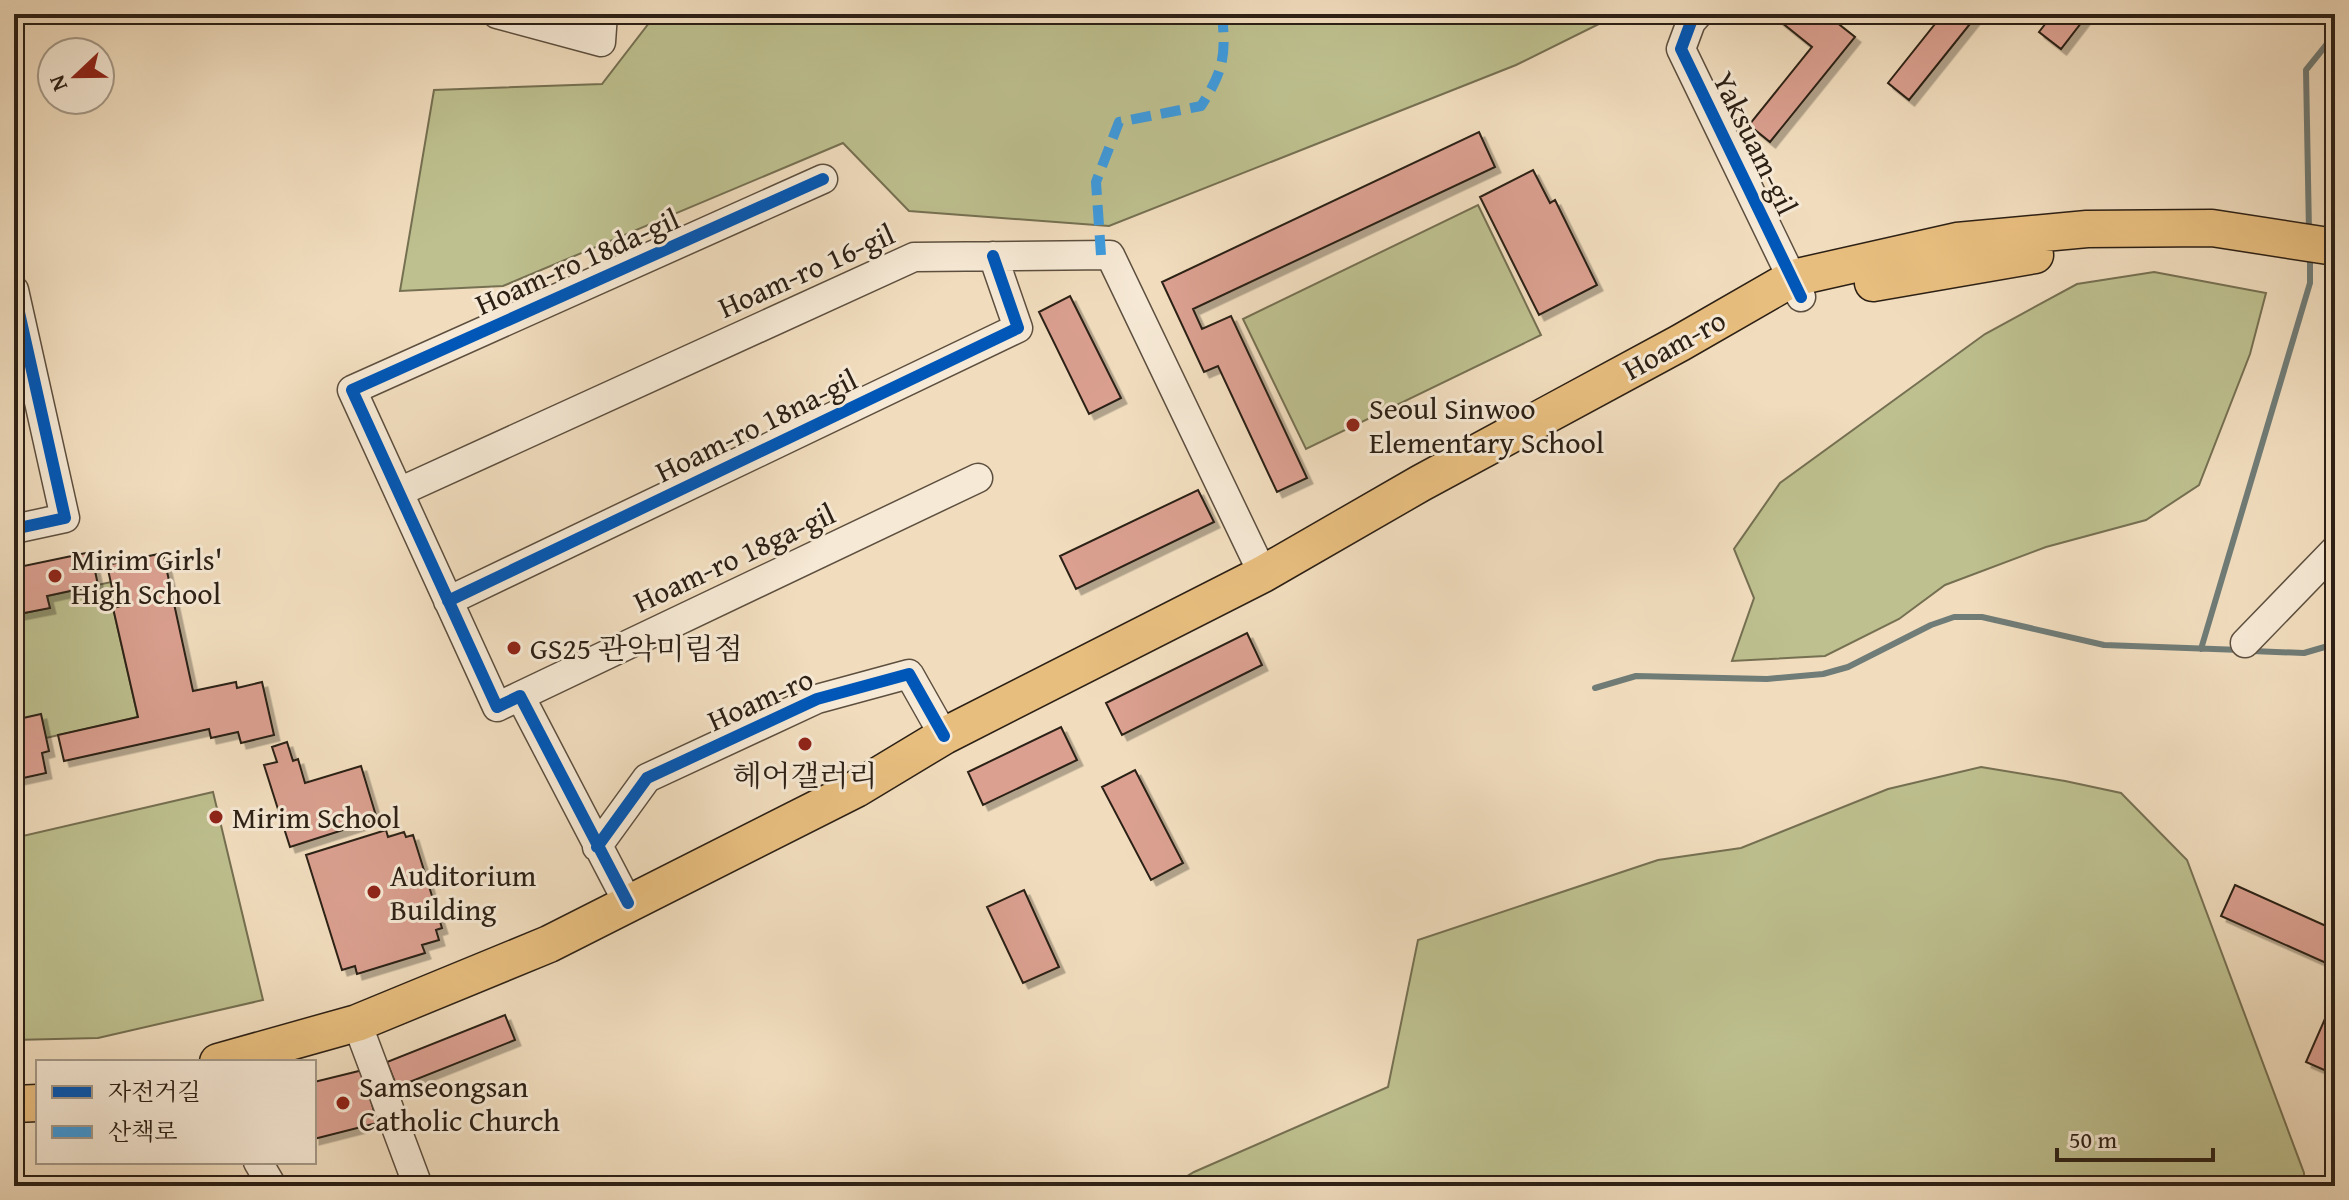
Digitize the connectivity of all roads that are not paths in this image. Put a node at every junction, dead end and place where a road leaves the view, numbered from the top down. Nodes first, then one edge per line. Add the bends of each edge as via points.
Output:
1 (603, 14) edge
2 (1698, 14) edge
3 (504, 15) edge
4 (823, 179) dead end
5 (993, 256) junction
6 (2322, 261) edge
7 (1797, 287) junction
8 (14, 290) edge
9 (23, 371) edge
10 (978, 478) dead end
11 (399, 492) junction
12 (14, 529) edge
13 (2335, 550) edge
14 (1263, 574) junction
15 (448, 601) junction
16 (2245, 643) dead end
17 (520, 696) junction
18 (944, 736) junction
19 (597, 847) junction
20 (628, 903) junction
21 (359, 1028) junction
22 (226, 1060) edge
23 (269, 1060) edge
24 (36, 1083) edge
25 (14, 1084) edge
26 (36, 1103) edge
27 (14, 1104) edge
28 (259, 1164) edge
29 (272, 1186) edge
30 (418, 1186) edge

1 - 3 street via 601,42
2 - 7 street, Yaksuam-gil via 1681,49
4 - 11 street, Hoam-ro 18da-gil via 352,390
5 - 11 street, Hoam-ro 16-gil via 914,257
5 - 14 street, Hoam-ro 16-gil via 1110,255
5 - 15 street, Hoam-ro 18na-gil via 1018,328
6 - 7 main road, Hoam-ro via 2212,228 2087,229 1957,241
7 - 14 main road, Hoam-ro via 1680,343
7 - 21 main road via 1323,558 911,777 556,954
8 - 9 street
9 - 12 street via 65,518
10 - 17 street, Hoam-ro 18ga-gil
11 - 15 street
13 - 16 street
14 - 18 main road, Hoam-ro
15 - 17 street via 497,707
17 - 19 street
18 - 19 street, Hoam-ro via 909,674 817,699 647,778
18 - 20 main road, Hoam-ro via 856,789
19 - 20 street
20 - 21 main road, Hoam-ro
21 - 22 main road, Hoam-ro
21 - 23 main road
21 - 30 street
24 - 25 main road
26 - 27 main road
28 - 29 street

